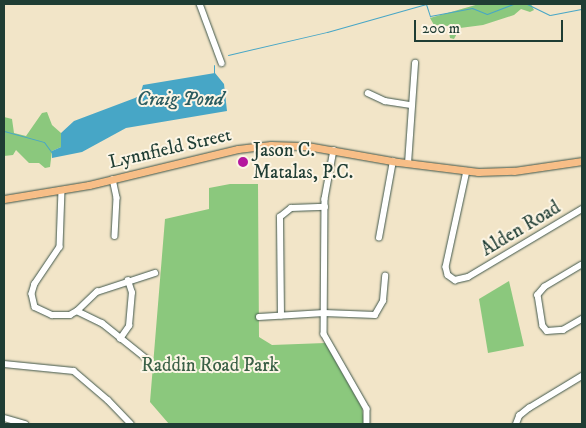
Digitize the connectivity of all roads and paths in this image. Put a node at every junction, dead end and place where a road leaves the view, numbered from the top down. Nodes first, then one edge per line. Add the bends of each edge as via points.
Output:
1 (200, 4) edge
2 (222, 63) dead end
3 (415, 63) dead end
4 (368, 92) dead end
5 (412, 105) junction
6 (334, 150) junction
7 (393, 161) junction
8 (582, 161) edge
9 (408, 164) junction
10 (467, 171) junction
11 (113, 179) junction
12 (62, 190) junction
13 (4, 199) edge
14 (325, 207) junction
15 (582, 209) edge
16 (115, 236) dead end
17 (379, 238) dead end
18 (582, 264) edge
19 (155, 273) dead end
20 (385, 276) dead end
21 (128, 281) junction
22 (77, 311) junction
23 (324, 313) junction
24 (281, 316) junction
25 (259, 317) dead end
26 (582, 319) edge
27 (120, 339) junction
28 (148, 359) dead end
29 (4, 364) edge
30 (582, 376) edge
31 (4, 418) edge
32 (25, 424) edge
33 (131, 424) edge
34 (368, 424) edge
35 (516, 424) edge

1 - 2 street
3 - 5 street
4 - 5 street via 385,101
5 - 9 street
6 - 7 main road, Lynnfield Street
6 - 11 main road, Lynnfield Street via 288,144 253,147
6 - 14 street
7 - 9 main road, Lynnfield Street
7 - 17 street
8 - 10 main road, Lynnfield Street via 514,171
9 - 10 main road, Lynnfield Street
10 - 15 street, Alden Road via 446,271 455,280 474,274
11 - 12 main road, Lynnfield Street
11 - 16 street via 117,193
12 - 13 main road, Lynnfield Street
12 - 22 street via 60,247 38,279 32,298 35,307 46,314 70,315
14 - 23 street
14 - 24 street via 291,208 280,217
18 - 26 street via 545,287 538,295 547,332 563,330
19 - 21 street
20 - 23 street via 383,301 375,315
21 - 22 street via 93,294
21 - 27 street via 132,293 129,326
22 - 27 street via 102,323
23 - 24 street
23 - 34 street via 327,342 367,409
24 - 25 street
27 - 28 street
29 - 33 street via 74,371
30 - 35 street via 518,416
31 - 32 street

